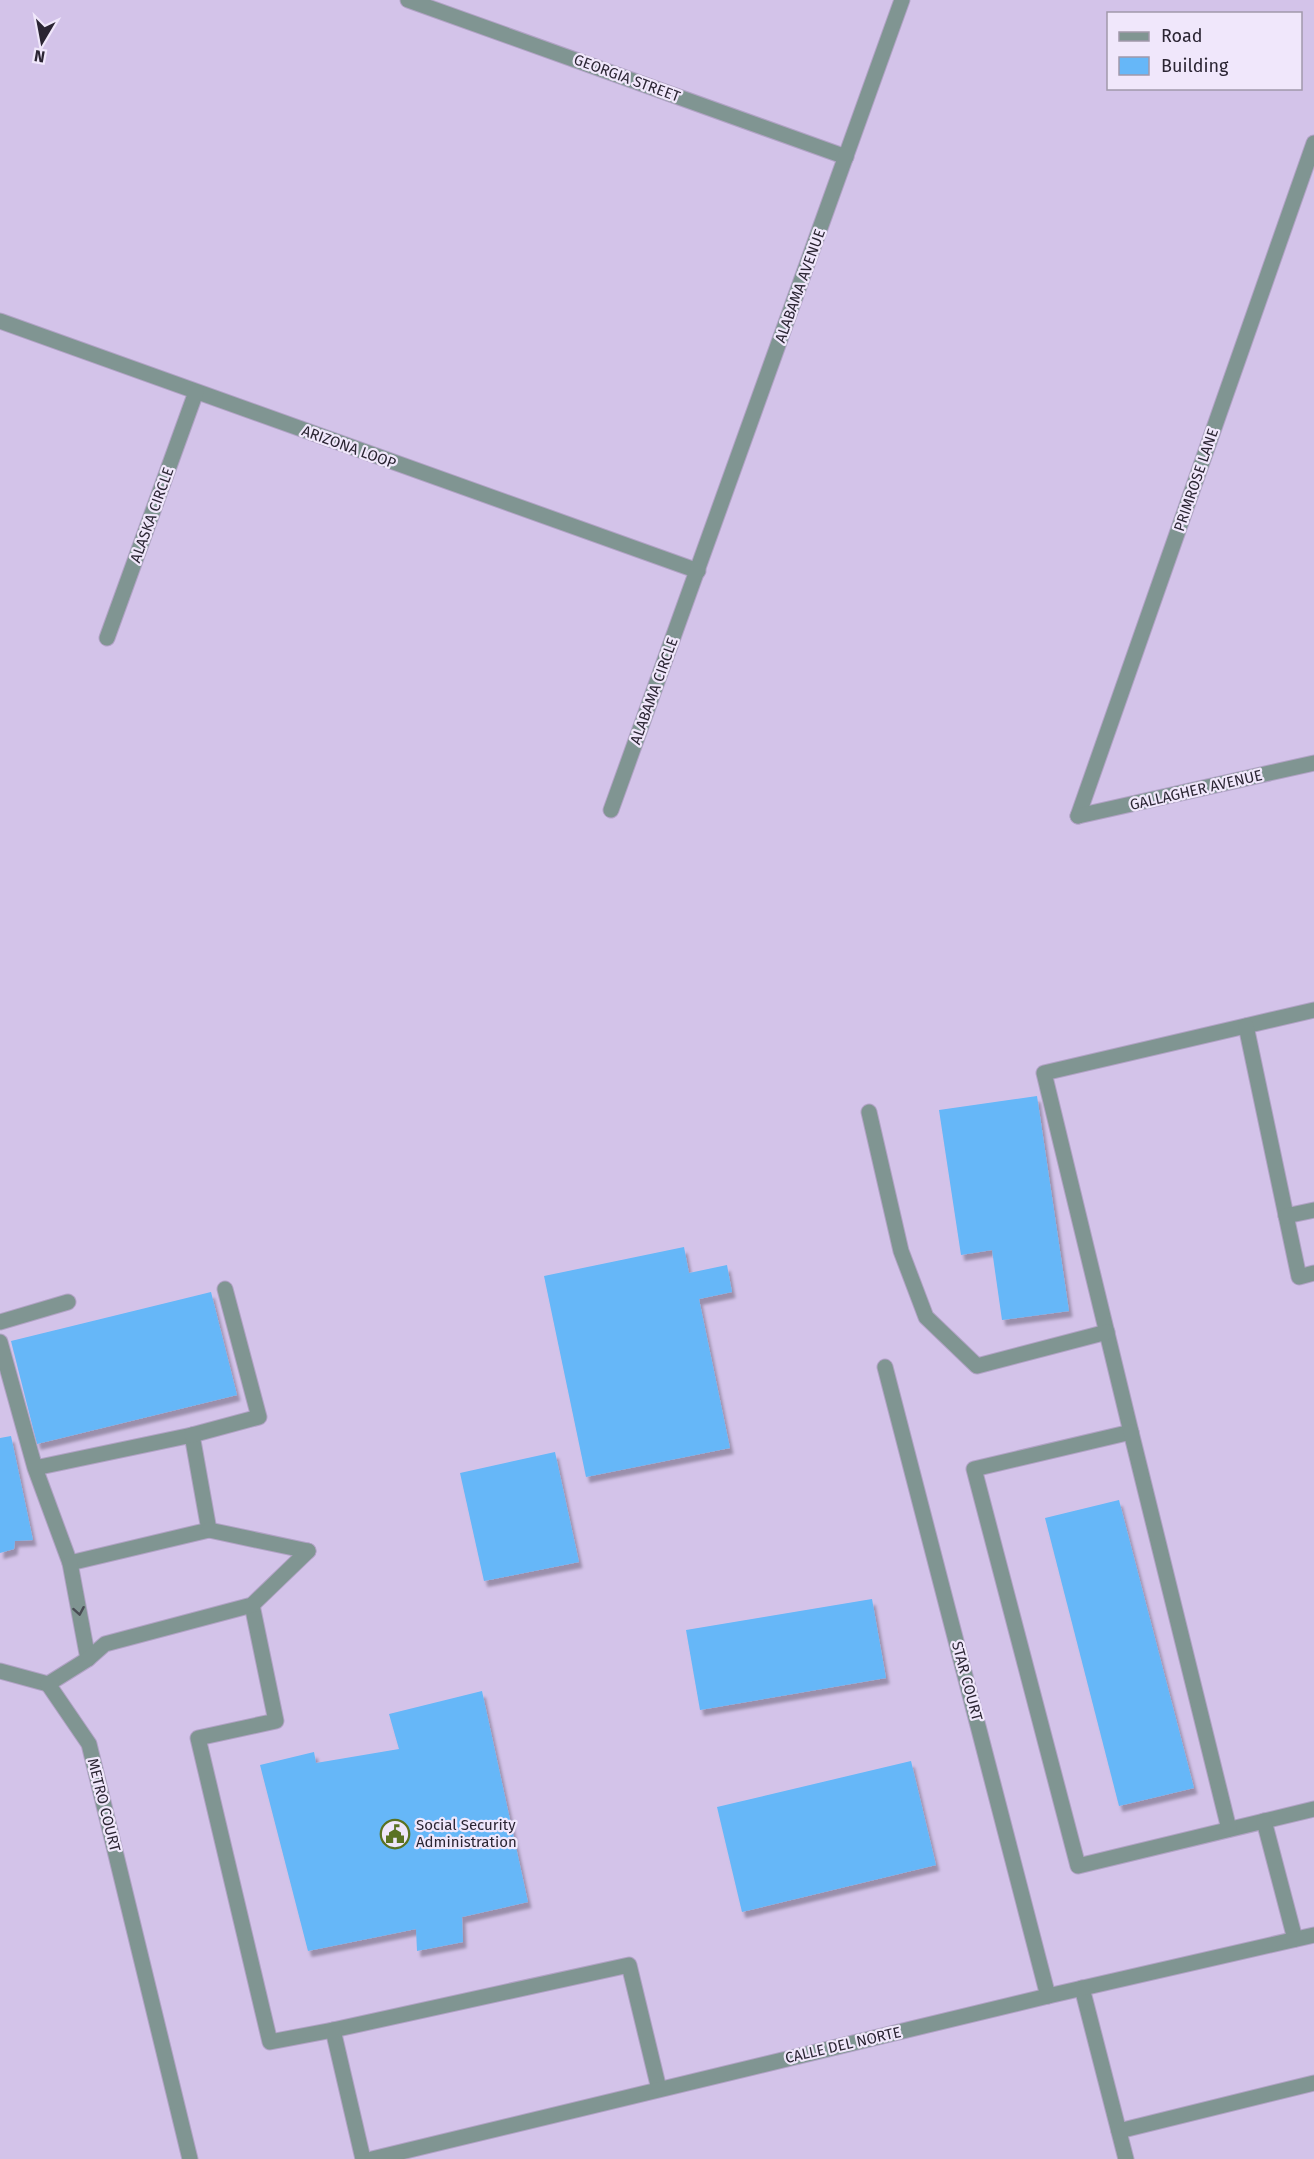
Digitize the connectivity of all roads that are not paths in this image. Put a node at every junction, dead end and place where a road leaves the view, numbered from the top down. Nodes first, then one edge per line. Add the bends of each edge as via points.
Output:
1 (408, 0) edge
2 (902, 0) edge
3 (1314, 143) edge
4 (846, 156) junction
5 (0, 321) edge
6 (196, 392) junction
7 (698, 571) junction
8 (107, 638) dead end
9 (1314, 763) edge
10 (611, 810) dead end
11 (1078, 816) joint
12 (1314, 1010) edge
13 (1246, 1026) junction
14 (869, 1112) dead end
15 (1314, 1210) edge
16 (1286, 1216) junction
17 (1314, 1273) edge
18 (225, 1289) dead end
19 (68, 1302) dead end
20 (0, 1322) edge
21 (1107, 1332) junction
22 (0, 1342) edge
23 (885, 1367) dead end
24 (1131, 1432) junction
25 (192, 1435) junction
26 (35, 1468) junction
27 (209, 1530) junction
28 (70, 1563) junction
29 (252, 1605) junction
30 (88, 1659) junction
31 (0, 1671) edge
32 (48, 1684) junction
33 (1314, 1809) edge
34 (1264, 1821) junction
35 (1229, 1829) junction
36 (1314, 1935) edge
37 (1295, 1939) junction
38 (1082, 1988) junction
39 (1048, 1996) junction
40 (333, 2030) junction
41 (1314, 2083) edge
42 (659, 2090) junction
43 (1119, 2131) junction
44 (190, 2159) edge
45 (363, 2159) edge
46 (372, 2159) edge
47 (1126, 2159) edge

1 - 4 street, GEORGIA STREET
2 - 4 street, ALABAMA AVENUE
3 - 11 street, PRIMROSE LANE
4 - 7 street, ALABAMA AVENUE
5 - 6 street, ARIZONA LOOP
6 - 7 street, ARIZONA LOOP
6 - 8 street, ALASKA CIRCLE
7 - 10 street, ALABAMA CIRCLE
9 - 11 street, GALLAGHER AVENUE
12 - 13 street
13 - 16 street
13 - 21 street via 1044,1073
14 - 21 street via 901,1251 926,1317 977,1366
15 - 16 street
16 - 17 street via 1299,1276
18 - 25 street via 259,1417
19 - 20 street
21 - 24 street
22 - 26 street
23 - 39 street, STAR COURT
24 - 35 street
24 - 35 street via 974,1469 1078,1866
25 - 26 street
25 - 27 street
26 - 28 street
27 - 28 street
27 - 29 street via 308,1551
28 -> 30 street
29 - 30 street via 105,1644
29 - 40 street via 276,1721 198,1738 270,2042
30 - 32 street
31 - 32 street
32 - 44 street, METRO COURT via 89,1744
33 - 34 street
34 - 35 street
34 - 37 street
36 - 37 street, CALLE DEL NORTE
37 - 38 street, CALLE DEL NORTE
38 - 39 street, CALLE DEL NORTE
38 - 43 street
39 - 42 street, CALLE DEL NORTE
40 - 42 street via 629,1965
40 - 45 street
41 - 43 street
42 - 46 street, CALLE DEL NORTE
43 - 47 street

